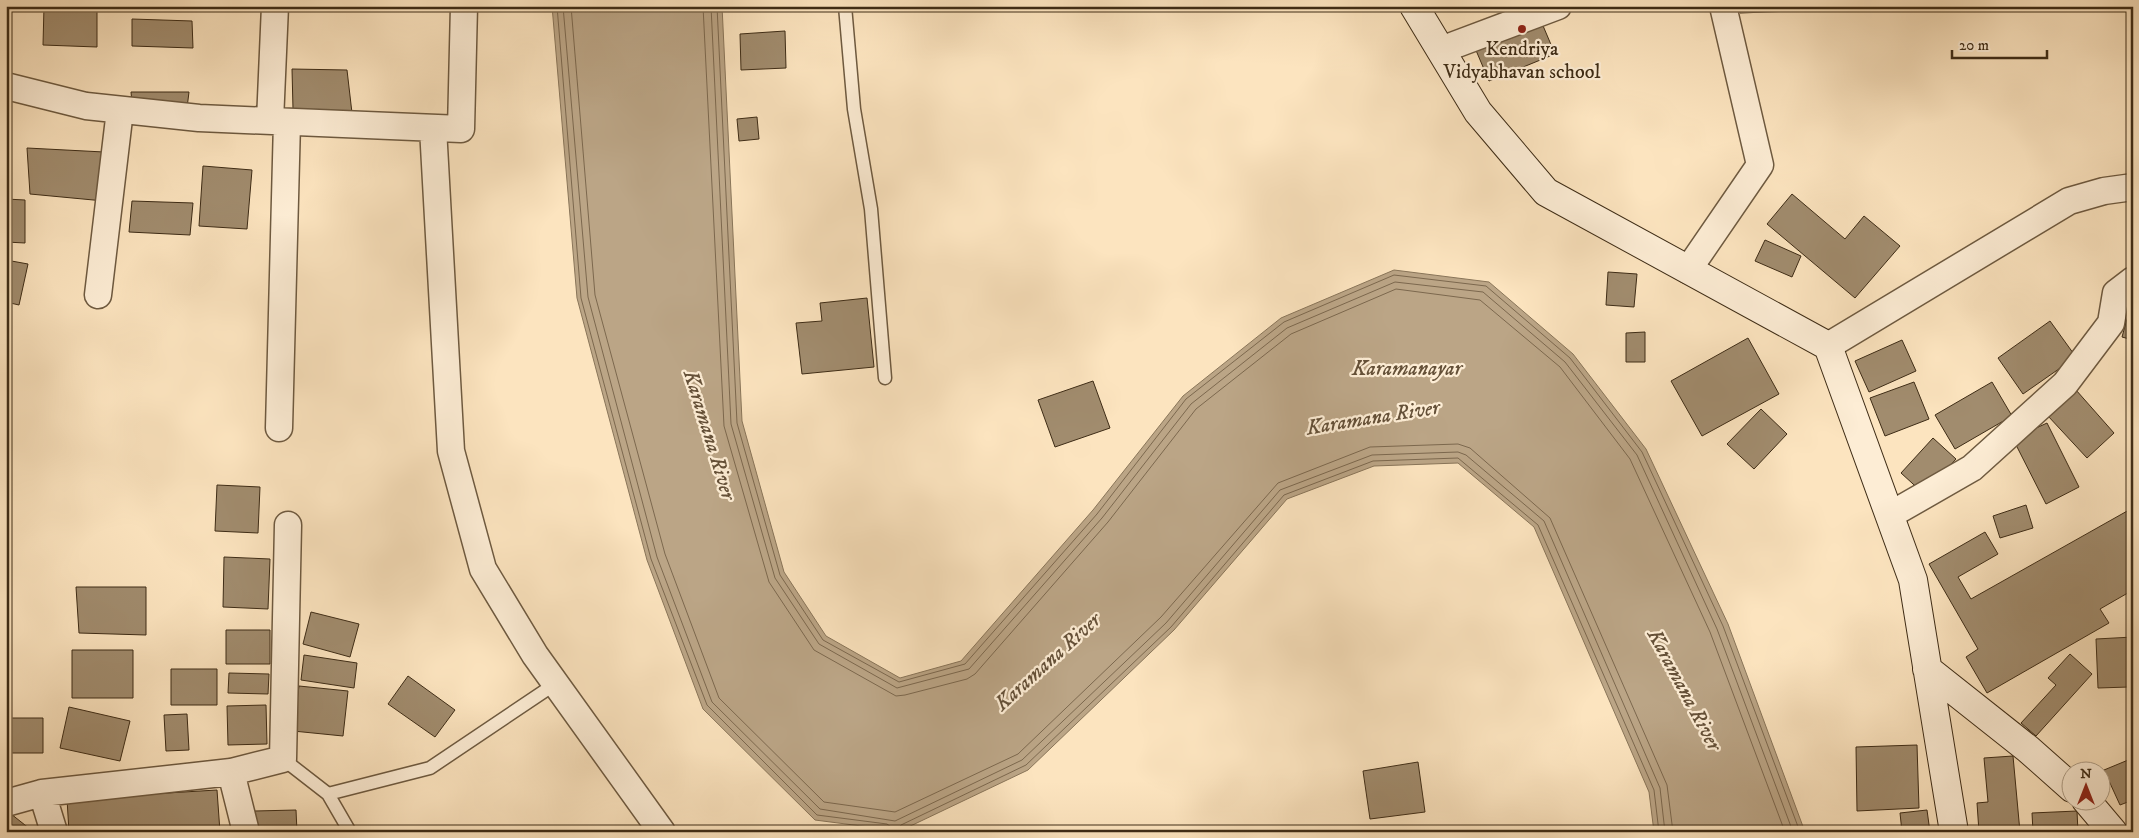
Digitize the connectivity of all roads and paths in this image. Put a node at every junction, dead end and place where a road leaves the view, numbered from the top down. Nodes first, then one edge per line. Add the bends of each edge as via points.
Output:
1 (275, 6) edge
2 (464, 6) edge
3 (844, 6) edge
4 (1414, 6) edge
5 (1558, 6) edge
6 (1722, 6) edge
7 (1441, 50) junction
8 (6, 86) edge
9 (120, 110) junction
10 (278, 122) junction
11 (433, 128) junction
12 (2133, 187) edge
13 (1688, 270) junction
14 (2133, 280) edge
15 (98, 295) dead end
16 (1828, 346) junction
17 (885, 378) dead end
18 (279, 428) dead end
19 (1890, 515) junction
20 (288, 525) dead end
21 (1927, 669) junction
22 (555, 684) junction
23 (283, 758) junction
24 (230, 772) junction
25 (2062, 779) edge
26 (42, 793) junction
27 (328, 794) junction
28 (6, 804) edge
29 (2094, 810) edge
30 (54, 832) edge
31 (246, 832) edge
32 (350, 832) edge
33 (662, 832) edge
34 (1954, 832) edge
35 (2113, 832) edge

1 - 10 street
2 - 11 street via 461,129
3 - 17 lane via 854,109 871,209
4 - 7 main road
5 - 7 street
6 - 13 street via 1760,165
7 - 13 main road via 1478,112 1546,192
8 - 9 street via 86,106
9 - 10 street
9 - 15 street
10 - 11 street
10 - 18 street
11 - 22 street via 452,452 483,569
12 - 16 street via 2069,201
13 - 16 main road
14 - 19 street via 2116,293 2111,323 2065,384 1972,468
16 - 19 main road
19 - 21 main road via 1913,580
20 - 23 street
21 - 25 main road via 2028,748
21 - 34 main road
22 - 27 lane via 430,768
22 - 33 street
23 - 24 street
23 - 27 lane
24 - 26 street
24 - 31 street
26 - 28 street
26 - 30 street
27 - 32 lane
29 - 35 main road

